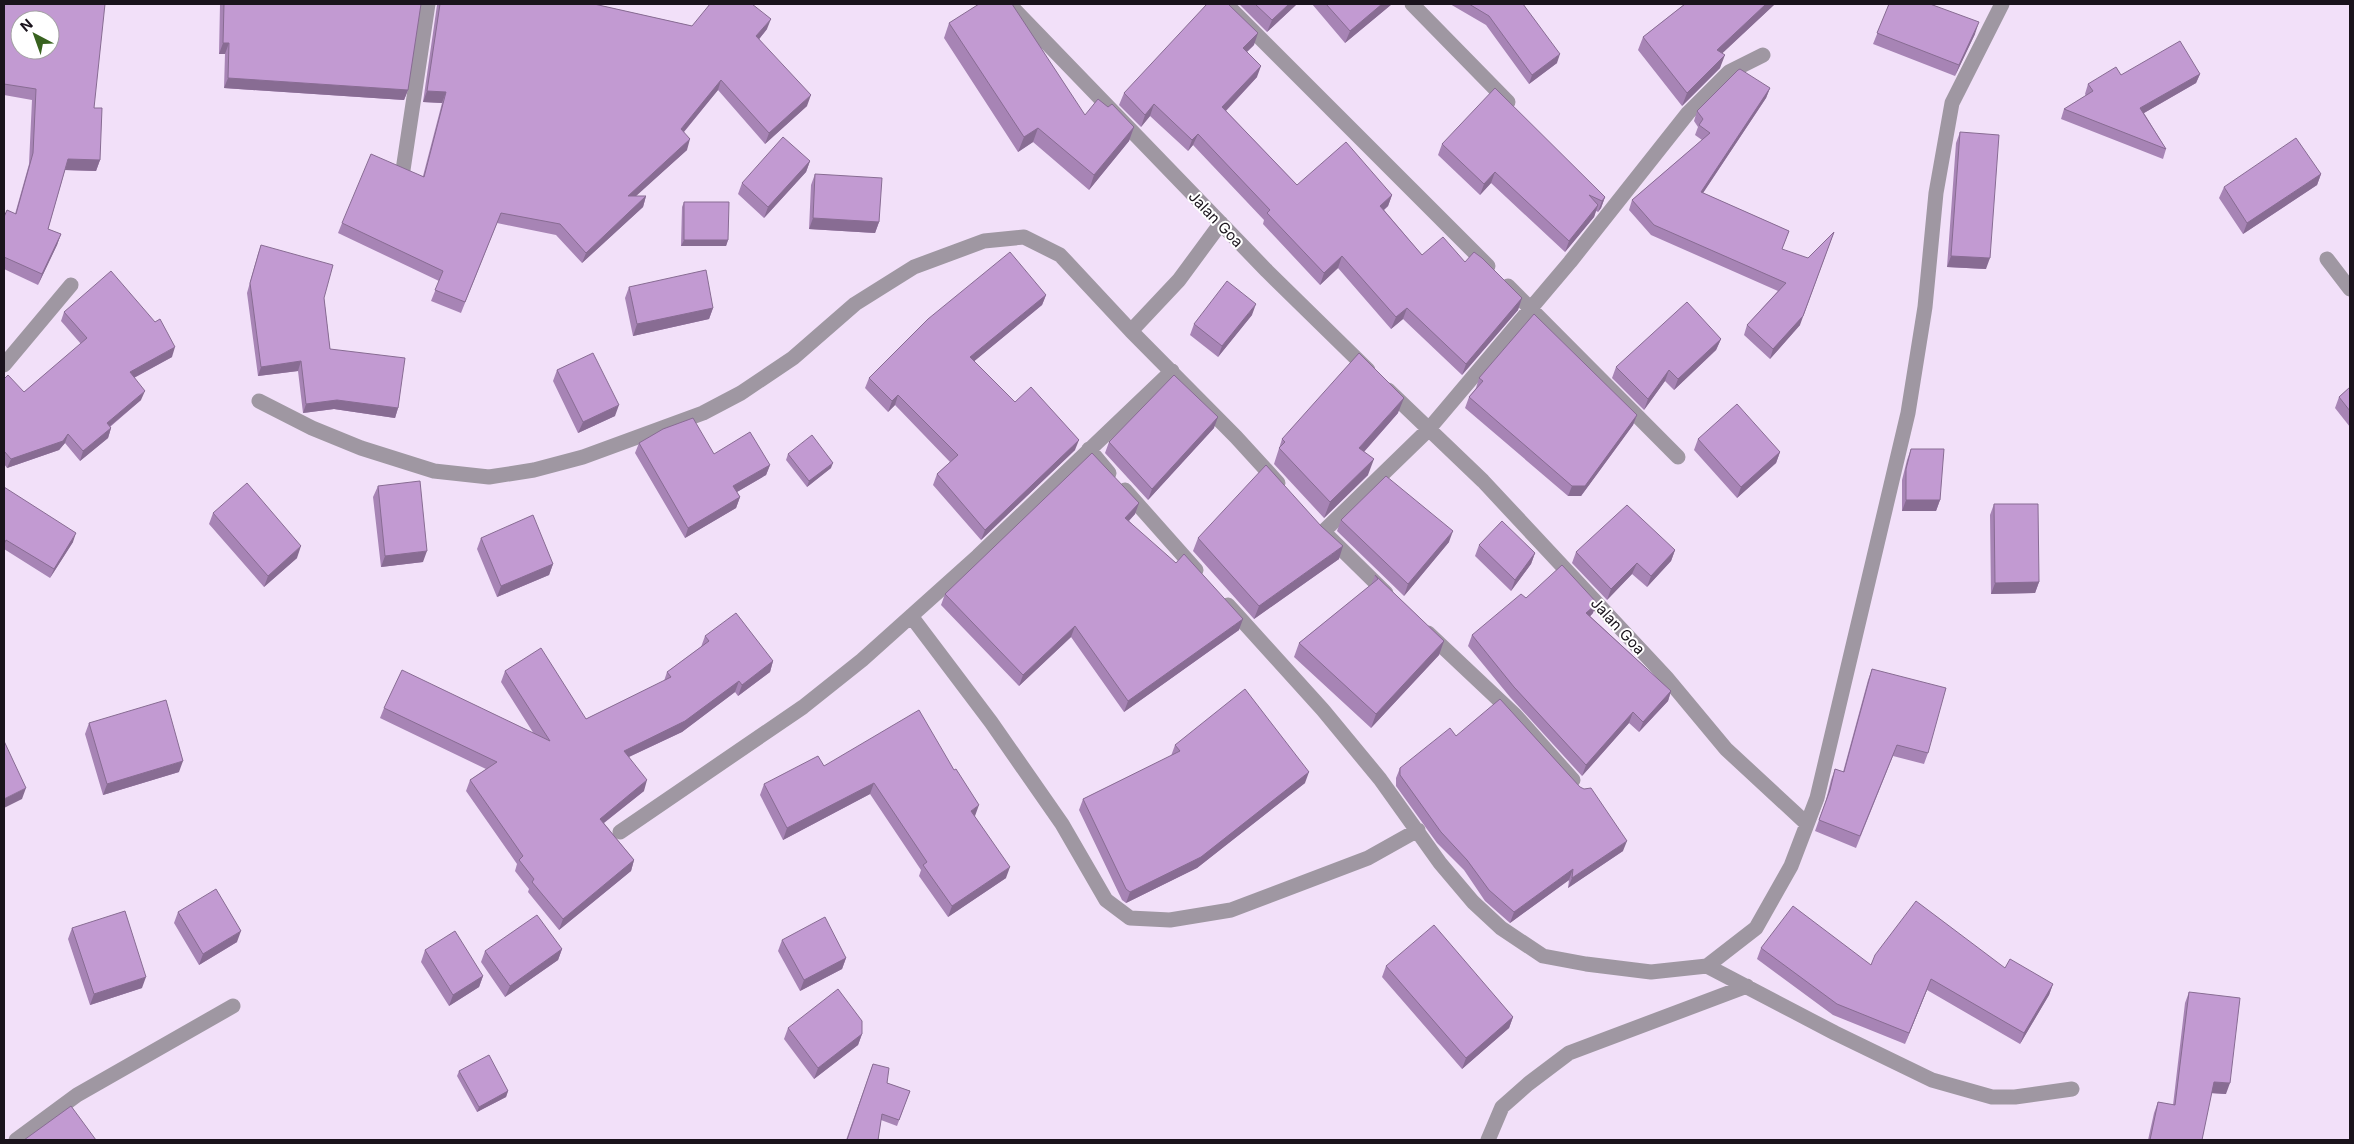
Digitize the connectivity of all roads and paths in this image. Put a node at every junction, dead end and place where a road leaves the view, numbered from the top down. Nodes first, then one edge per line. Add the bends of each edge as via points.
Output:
1 (428, 4) edge
2 (1009, 4) edge
3 (1226, 4) edge
4 (1412, 4) edge
5 (2002, 4) edge
6 (1763, 55) dead end
7 (1521, 116) edge
8 (403, 170) edge
9 (1600, 194) edge
10 (1614, 207) junction
11 (1221, 223) junction
12 (2327, 259) dead end
13 (71, 285) dead end
14 (2350, 289) edge
15 (1531, 308) junction
16 (1131, 331) junction
17 (4, 365) edge
18 (1172, 372) junction
19 (259, 401) dead end
20 (1428, 430) junction
21 (1089, 450) junction
22 (1678, 457) dead end
23 (1290, 496) edge
24 (1310, 518) edge
25 (1323, 532) junction
26 (1398, 604) edge
27 (911, 616) junction
28 (1419, 624) edge
29 (1583, 791) edge
30 (1807, 824) junction
31 (1418, 830) junction
32 (620, 832) dead end
33 (1707, 966) junction
34 (1747, 986) junction
35 (233, 1006) dead end
36 (2072, 1089) dead end
37 (16, 1140) edge
38 (1488, 1140) edge

1 - 8 street
2 - 11 street, Jalan Goa
3 - 15 street
4 - 7 street
5 - 30 street via 1952,103 1936,193 1925,307 1908,414 1837,718 1817,798
6 - 10 street via 1729,72 1688,113
9 - 10 street
10 - 15 street
11 - 16 street via 1179,280
11 - 20 street, Jalan Goa
12 - 14 street
13 - 17 street
15 - 20 street
15 - 22 street
16 - 18 street
16 - 19 street via 1060,255 1024,237 984,241 914,267 855,304 793,358 741,393 703,413 534,470 489,477 434,471 361,448
18 - 21 street
18 - 23 street
20 - 25 street
20 - 30 street, Jalan Goa via 1483,481 1557,560 1666,677 1726,749
21 - 27 street
21 - 31 street via 1323,710
24 - 25 street
25 - 26 street
27 - 31 street via 1062,824 1106,900 1130,918 1170,920 1231,910 1368,858
27 - 32 street via 802,707
28 - 29 street via 1515,715
30 - 33 street via 1791,866 1756,928
31 - 33 street via 1473,902 1501,928 1543,956 1651,972
33 - 34 street
34 - 36 street via 1932,1080 1960,1089 1992,1097
34 - 38 street via 1569,1053 1502,1107
35 - 37 street via 77,1095

